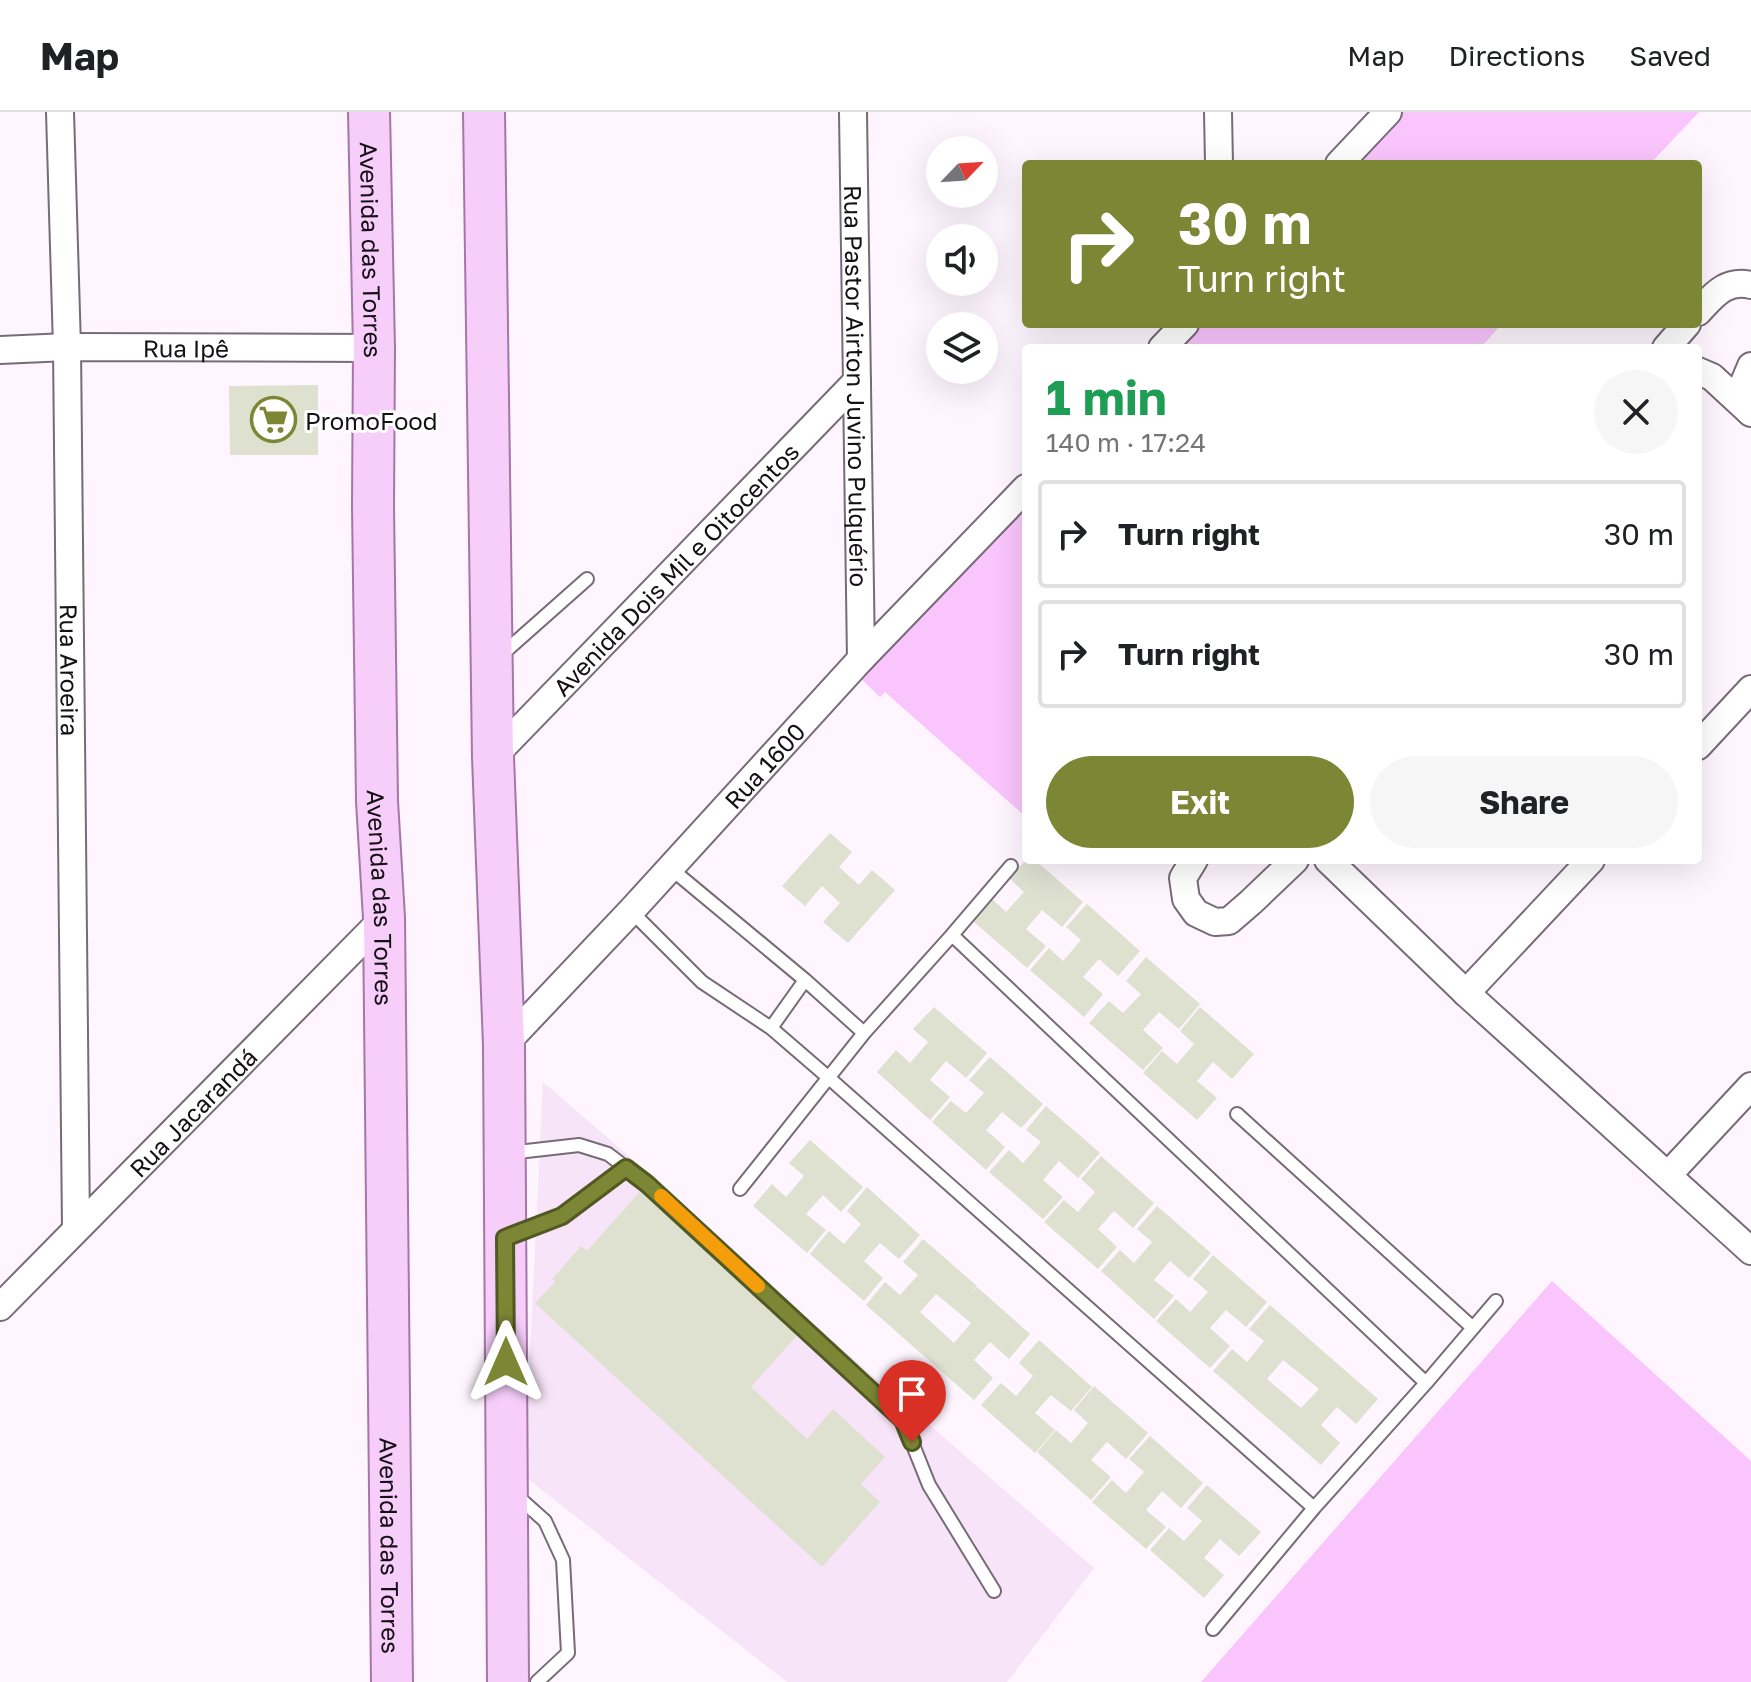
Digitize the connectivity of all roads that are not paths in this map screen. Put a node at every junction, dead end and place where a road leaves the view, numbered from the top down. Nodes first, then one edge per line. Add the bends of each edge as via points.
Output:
1 (60, 112) edge
2 (369, 112) edge
3 (484, 112) edge
4 (853, 112) edge
5 (1218, 112) edge
6 (1388, 112) edge
7 (1219, 160) edge
8 (1343, 160) edge
9 (1751, 285) edge
10 (1702, 308) edge
11 (1181, 328) edge
12 (1684, 328) edge
13 (1166, 344) edge
14 (1670, 344) edge
15 (67, 347) junction
16 (374, 348) junction
17 (0, 350) edge
18 (1751, 366) edge
19 (1702, 373) edge
20 (857, 381) junction
21 (1750, 412) edge
22 (1022, 492) edge
23 (587, 579) dead end
24 (861, 659) junction
25 (492, 663) junction
26 (1751, 689) edge
27 (1702, 742) edge
28 (493, 757) junction
29 (1192, 864) edge
30 (1291, 864) edge
31 (1332, 864) edge
32 (1587, 864) edge
33 (1011, 866) dead end
34 (669, 867) junction
35 (631, 911) junction
36 (384, 918) junction
37 (952, 935) junction
38 (805, 980) junction
39 (1466, 993) junction
40 (771, 1028) junction
41 (864, 1033) junction
42 (504, 1045) junction
43 (829, 1078) junction
44 (1751, 1086) edge
45 (1237, 1114) dead end
46 (504, 1153) junction
47 (626, 1168) junction
48 (1668, 1175) junction
49 (740, 1189) dead end
50 (76, 1229) junction
51 (505, 1238) junction
52 (1751, 1251) edge
53 (1496, 1301) dead end
54 (0, 1307) edge
55 (1473, 1328) junction
56 (1426, 1383) junction
57 (506, 1485) junction
58 (1314, 1508) junction
59 (994, 1591) dead end
60 (1213, 1629) dead end
61 (392, 1682) edge
62 (508, 1682) edge
63 (537, 1682) edge

1 - 15 street, Rua Aroeira
2 - 16 main road, Avenida das Torres
3 - 25 main road
4 - 20 street, Rua Pastor Airton Juvino Pulquério
5 - 7 street
6 - 8 street
9 - 10 street via 1727,285
11 - 13 street
12 - 14 street
15 - 16 street, Rua Ipê
15 - 17 street, Rua Ipê
15 - 50 street, Rua Aroeira
16 - 36 main road, Avenida das Torres via 377,801
18 - 21 street via 1743,385
19 - 21 street
20 - 24 street, Rua Pastor Airton Juvino Pulquério
20 - 28 street, Avenida Dois Mil e Oitocentos
22 - 24 street, Rua 1600
23 - 25 lane
24 - 34 street, Rua 1600
25 - 28 main road
26 - 27 street
28 - 42 main road
29 - 30 street via 1183,878 1186,899 1196,913 1215,922 1229,921
31 - 39 street
32 - 39 street
33 - 37 lane
34 - 35 street, Rua 1600
34 - 38 lane
35 - 40 lane via 702,982
35 - 42 street, Rua 1600
36 - 50 street, Rua Jacarandá
36 - 61 main road, Avenida das Torres
37 - 41 lane
37 - 56 lane
38 - 40 lane
38 - 41 lane
39 - 48 street
40 - 43 lane
41 - 43 lane
42 - 46 main road
43 - 49 lane
43 - 58 lane
44 - 48 street
45 - 55 lane
46 - 47 lane via 579,1145 608,1154
46 - 51 main road
47 - 51 lane via 562,1216
47 - 59 lane via 903,1420 929,1485
48 - 52 street
50 - 54 street, Rua Jacarandá
51 - 57 main road
53 - 55 lane
55 - 56 lane
56 - 58 lane
57 - 62 main road
57 - 63 lane via 545,1521 563,1560 568,1653
58 - 60 lane

